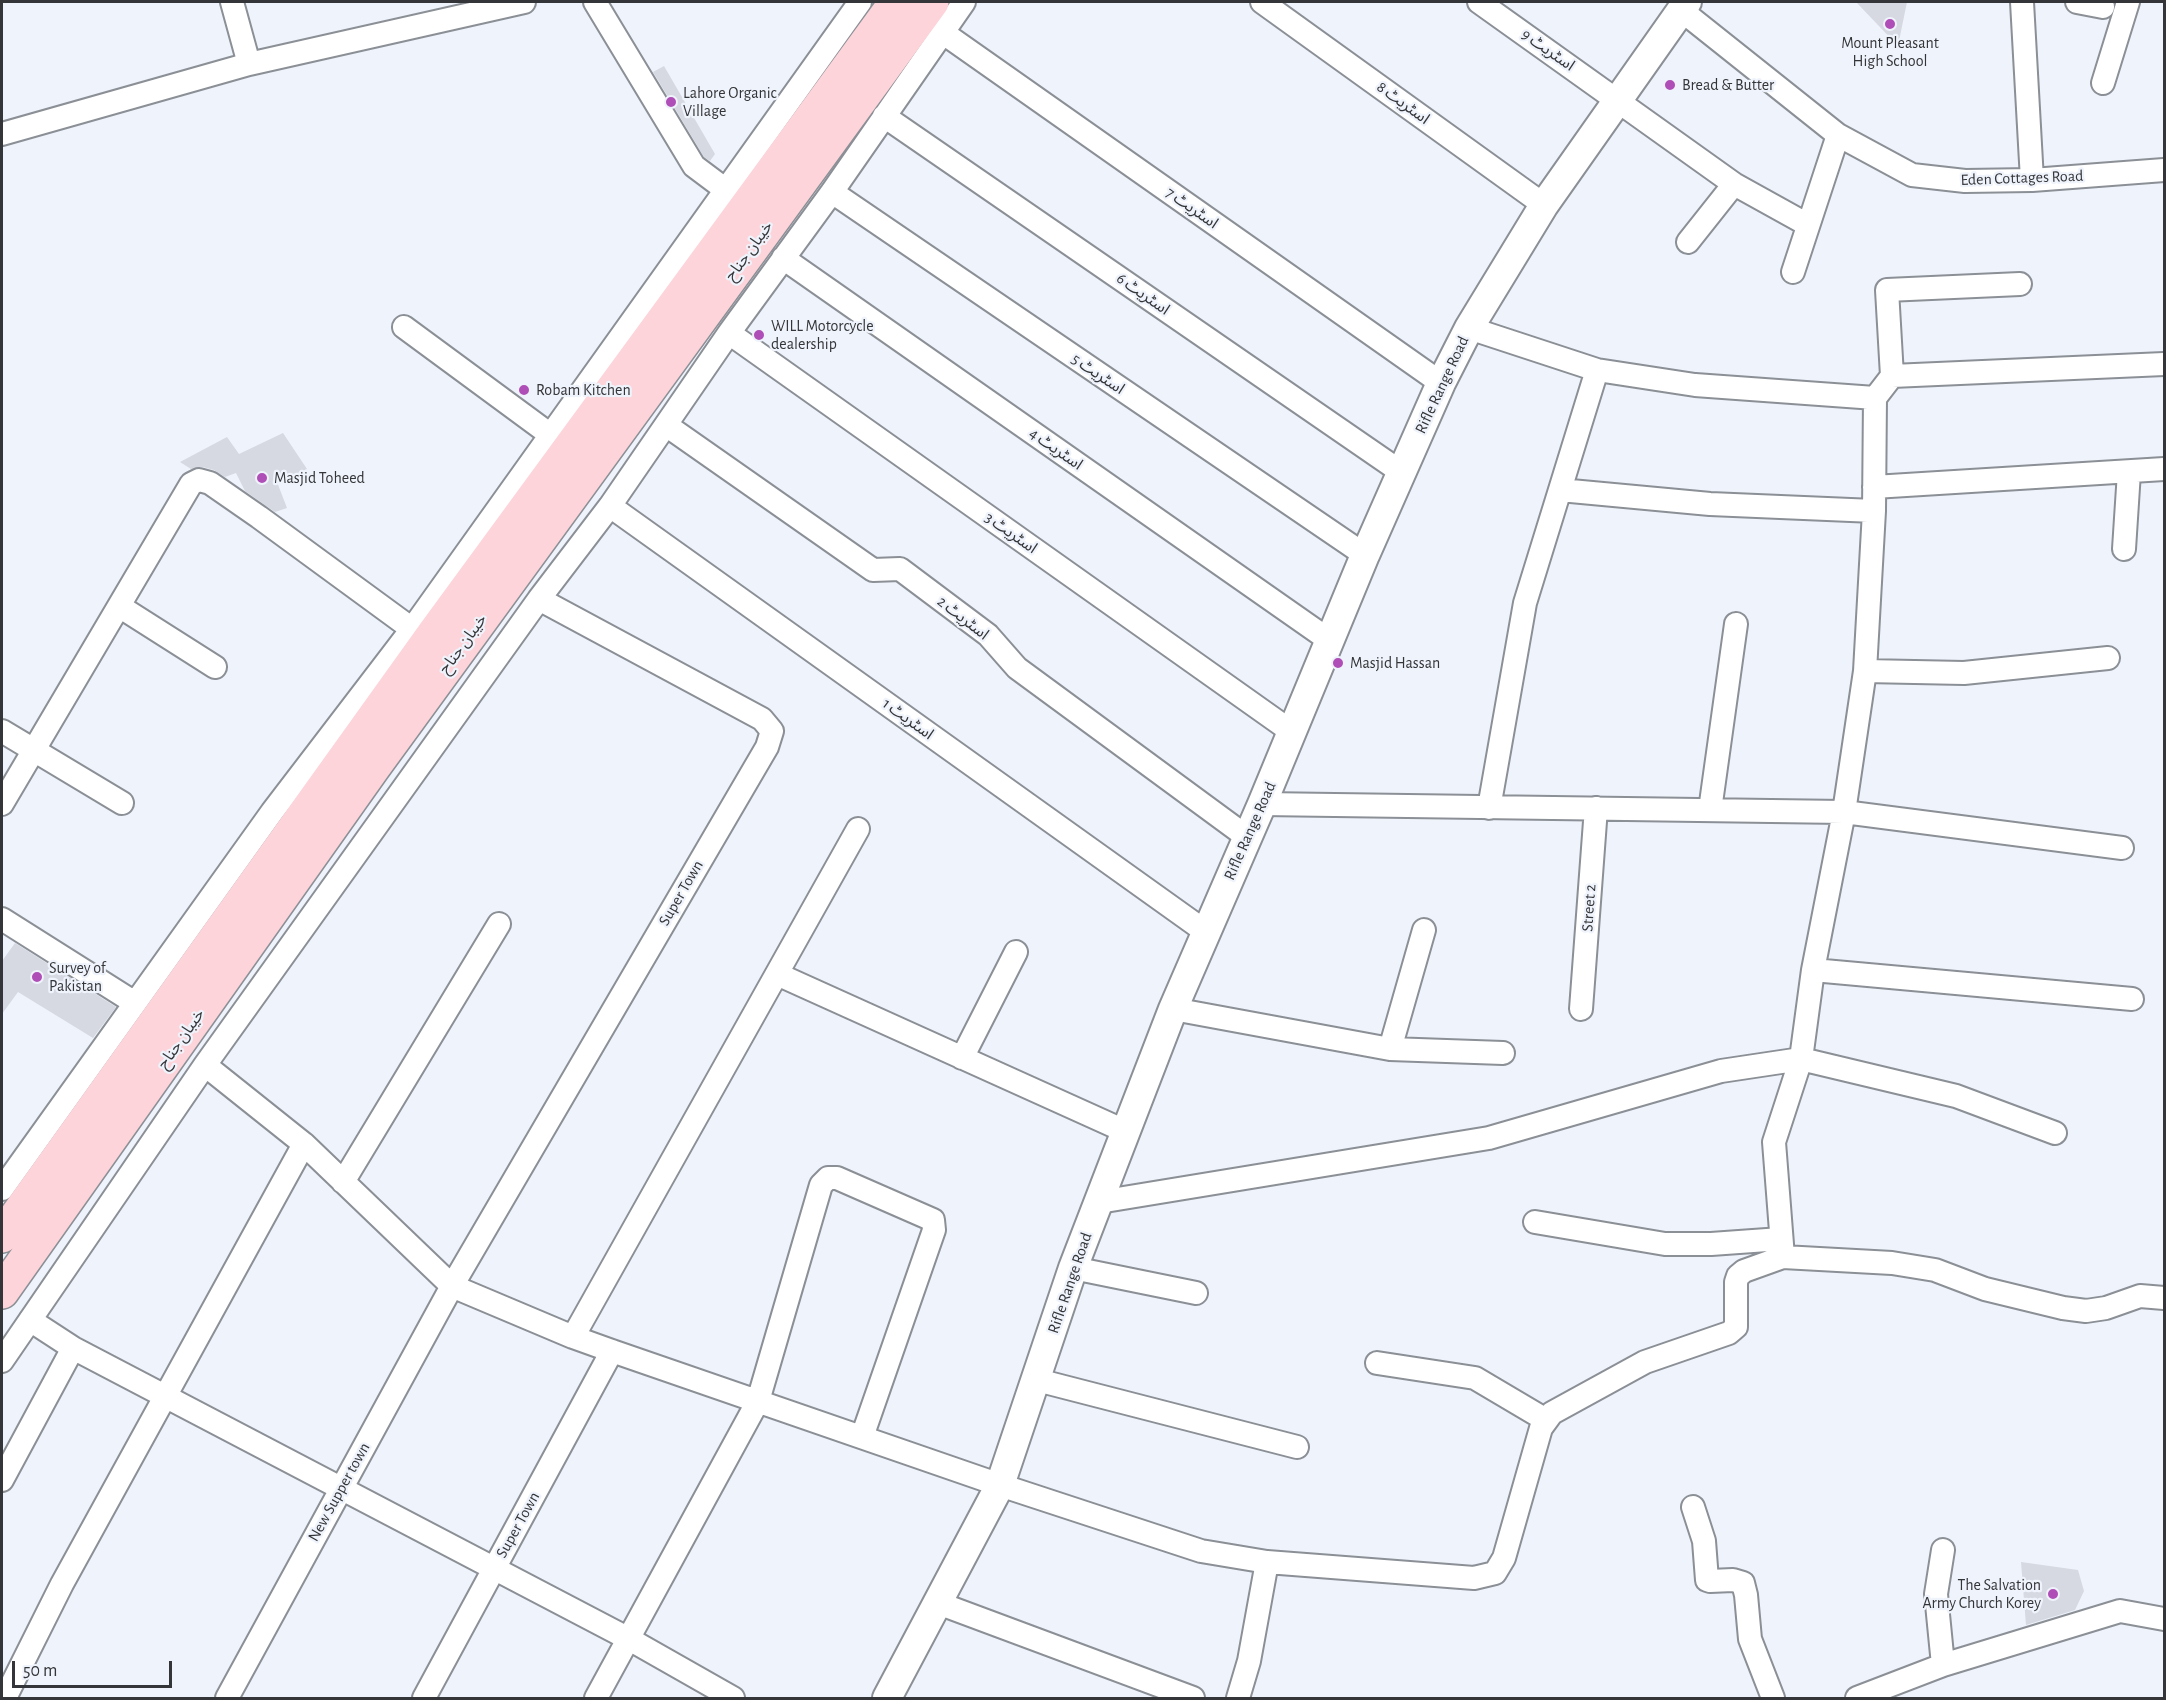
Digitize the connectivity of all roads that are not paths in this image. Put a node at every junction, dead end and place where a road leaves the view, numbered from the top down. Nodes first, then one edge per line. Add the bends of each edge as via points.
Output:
1 (232, 2) edge
2 (524, 2) edge
3 (595, 2) edge
4 (860, 2) edge
5 (896, 2) edge
6 (932, 2) edge
7 (964, 2) edge
8 (1262, 2) edge
9 (1479, 2) edge
10 (2022, 2) edge
11 (2077, 2) edge
12 (2128, 2) edge
13 (1684, 6) edge
14 (2103, 7) dead end
15 (942, 32) junction
16 (249, 64) junction
17 (2103, 83) dead end
18 (1617, 99) junction
19 (884, 116) junction
20 (2, 134) edge
21 (1838, 135) junction
22 (2164, 170) edge
23 (2032, 180) junction
24 (1734, 184) junction
25 (726, 190) junction
26 (832, 192) junction
27 (1544, 205) junction
28 (1808, 225) junction
29 (1688, 242) dead end
30 (783, 258) junction
31 (1792, 272) dead end
32 (2020, 284) dead end
33 (404, 327) dead end
34 (1469, 327) junction
35 (729, 333) junction
36 (2164, 364) edge
37 (1597, 370) junction
38 (1892, 376) junction
39 (1442, 383) junction
40 (1875, 398) junction
41 (666, 425) junction
42 (552, 436) junction
43 (2164, 469) edge
44 (1401, 472) junction
45 (2129, 472) junction
46 (1874, 487) junction
47 (1560, 490) junction
48 (610, 506) junction
49 (1874, 511) junction
50 (2124, 549) dead end
51 (1365, 555) junction
52 (539, 599) junction
53 (119, 606) junction
54 (1736, 624) dead end
55 (412, 629) junction
56 (1329, 640) junction
57 (2108, 658) dead end
58 (215, 668) dead end
59 (1865, 671) junction
60 (2, 731) edge
61 (1292, 732) junction
62 (33, 750) junction
63 (122, 803) dead end
64 (2, 804) edge
65 (1262, 804) junction
66 (1489, 808) junction
67 (1596, 808) junction
68 (1710, 810) junction
69 (1844, 812) junction
70 (858, 829) dead end
71 (1247, 837) junction
72 (2122, 848) dead end
73 (2, 919) edge
74 (499, 924) dead end
75 (1424, 930) dead end
76 (1206, 932) junction
77 (1016, 952) dead end
78 (1813, 970) junction
79 (777, 974) junction
80 (2132, 999) dead end
81 (135, 1003) junction
82 (1173, 1009) junction
83 (1581, 1009) dead end
84 (1390, 1049) junction
85 (1503, 1053) dead end
86 (962, 1058) junction
87 (1801, 1059) junction
88 (205, 1065) junction
89 (1127, 1132) junction
90 (2055, 1133) dead end
91 (304, 1144) junction
92 (344, 1182) junction
93 (2, 1189) edge
94 (1099, 1202) junction
95 (1535, 1222) dead end
96 (2, 1236) edge
97 (1782, 1248) junction
98 (1073, 1268) junction
99 (452, 1286) junction
100 (2, 1292) edge
101 (1196, 1293) dead end
102 (2164, 1298) edge
103 (30, 1320) junction
104 (573, 1337) junction
105 (73, 1348) junction
106 (612, 1351) junction
107 (2, 1360) edge
108 (1377, 1363) dead end
109 (1037, 1380) junction
110 (165, 1397) junction
111 (758, 1401) junction
112 (1546, 1420) junction
113 (862, 1437) junction
114 (1297, 1447) dead end
115 (2, 1480) edge
116 (1000, 1485) junction
117 (341, 1490) junction
118 (1693, 1507) dead end
119 (1943, 1550) dead end
120 (1267, 1562) junction
121 (495, 1568) junction
122 (938, 1603) junction
123 (2164, 1619) edge
124 (628, 1639) junction
125 (1943, 1665) junction
126 (5, 1698) edge
127 (227, 1698) edge
128 (424, 1698) edge
129 (596, 1698) edge
130 (733, 1698) edge
131 (887, 1698) edge
132 (1193, 1698) edge
133 (1238, 1698) edge
134 (1773, 1698) edge
135 (1857, 1698) edge

1 - 16 street
2 - 16 street
3 - 25 street via 694,166
4 - 25 street
5 - 96 main road, خیبان جناح via 434,633
6 - 100 main road, خیبان جناح via 374,767
7 - 15 street
8 - 27 street, اسٹریٹ 8
9 - 18 street, اسٹریٹ 9
10 - 23 street
11 - 14 street
12 - 17 street
13 - 18 street, Rifle Range Road
13 - 21 street, Eden Cottages Road
15 - 19 street
15 - 39 street, اسٹریٹ 7
16 - 20 street
18 - 24 street, اسٹریٹ 9
18 - 27 street, Rifle Range Road
19 - 26 street
19 - 44 street, اسٹریٹ 6
21 - 23 street, Eden Cottages Road via 1912,175 1965,181
21 - 28 street
22 - 23 street, Eden Cottages Road
24 - 28 street, اسٹریٹ 9
24 - 29 street
25 - 42 street
26 - 30 street
26 - 51 street, اسٹریٹ 5
27 - 34 street, Rifle Range Road
28 - 31 street
30 - 35 street
30 - 56 street, اسٹریٹ 4
32 - 38 street via 1887,290
33 - 42 street
34 - 37 street
34 - 39 street, Rifle Range Road
35 - 41 street
35 - 61 street, اسٹریٹ 3
36 - 38 street
37 - 40 street via 1695,385
37 - 47 street
38 - 40 street
39 - 44 street, Rifle Range Road
40 - 46 street
41 - 48 street
41 - 71 street, اسٹریٹ 2 via 873,570 900,569 988,635 1017,668
42 - 55 street
43 - 45 street
44 - 51 street, Rifle Range Road
45 - 46 street
45 - 50 street
46 - 49 street
47 - 49 street via 1710,504
47 - 66 street via 1525,603
48 - 52 street
48 - 76 street, اسٹریٹ 1
49 - 59 street
51 - 56 street, Rifle Range Road
52 - 88 street
52 - 99 street, Super Town via 762,718 772,731 767,747
53 - 55 street via 191,484 199,480 210,483 259,517
53 - 58 street
53 - 62 street
54 - 68 street
55 - 81 street via 272,812
56 - 61 street, Rifle Range Road
57 - 59 street via 1964,673
59 - 69 street
60 - 62 street
61 - 65 street, Rifle Range Road
62 - 63 street
62 - 64 street
65 - 66 street
65 - 71 street, Rifle Range Road
66 - 67 street
67 - 68 street
67 - 83 street, Street 2
68 - 69 street
69 - 72 street
69 - 78 street
70 - 79 street
71 - 76 street, Rifle Range Road
73 - 81 street
74 - 92 street
75 - 84 street
76 - 82 street, Rifle Range Road
77 - 86 street
78 - 80 street
78 - 87 street
79 - 86 street
79 - 104 street
81 - 93 street
82 - 84 street
82 - 89 street, Rifle Range Road
84 - 85 street
86 - 89 street
87 - 90 street via 1956,1096
87 - 94 street via 1721,1071 1489,1138
87 - 97 street via 1774,1142
88 - 91 street
88 - 103 street
89 - 94 street, Rifle Range Road
91 - 92 street
91 - 110 street
92 - 99 street
94 - 98 street, Rifle Range Road
95 - 97 street via 1665,1244
97 - 102 street via 1935,1270 1985,1289 2063,1308 2086,1311 2140,1296
97 - 112 street via 1738,1276 1737,1326 1729,1333 1645,1362 1552,1413
98 - 101 street
98 - 109 street, Rifle Range Road
99 - 104 street
99 - 117 street, New Supper town
103 - 105 street
103 - 107 street
104 - 106 street
105 - 110 street
105 - 115 street
106 - 111 street
106 - 121 street, Super Town
108 - 112 street via 1475,1378
109 - 114 street
109 - 116 street, Rifle Range Road
110 - 117 street
110 - 126 street via 62,1584
111 - 113 street
111 - 113 street via 821,1185 828,1178 837,1178 933,1220 934,1230
111 - 124 street
112 - 120 street via 1540,1428 1504,1558 1496,1573 1474,1578
113 - 116 street
116 - 120 street via 1201,1551
116 - 122 street, Rifle Range Road
117 - 121 street
117 - 127 street, New Supper town
118 - 134 street via 1704,1541 1707,1580 1743,1583 1750,1639
119 - 125 street via 1936,1594
120 - 133 street via 1249,1661
121 - 124 street
121 - 128 street, Super Town
122 - 131 street, Rifle Range Road
122 - 132 street
123 - 125 street via 2120,1611
124 - 129 street
124 - 130 street
125 - 135 street

